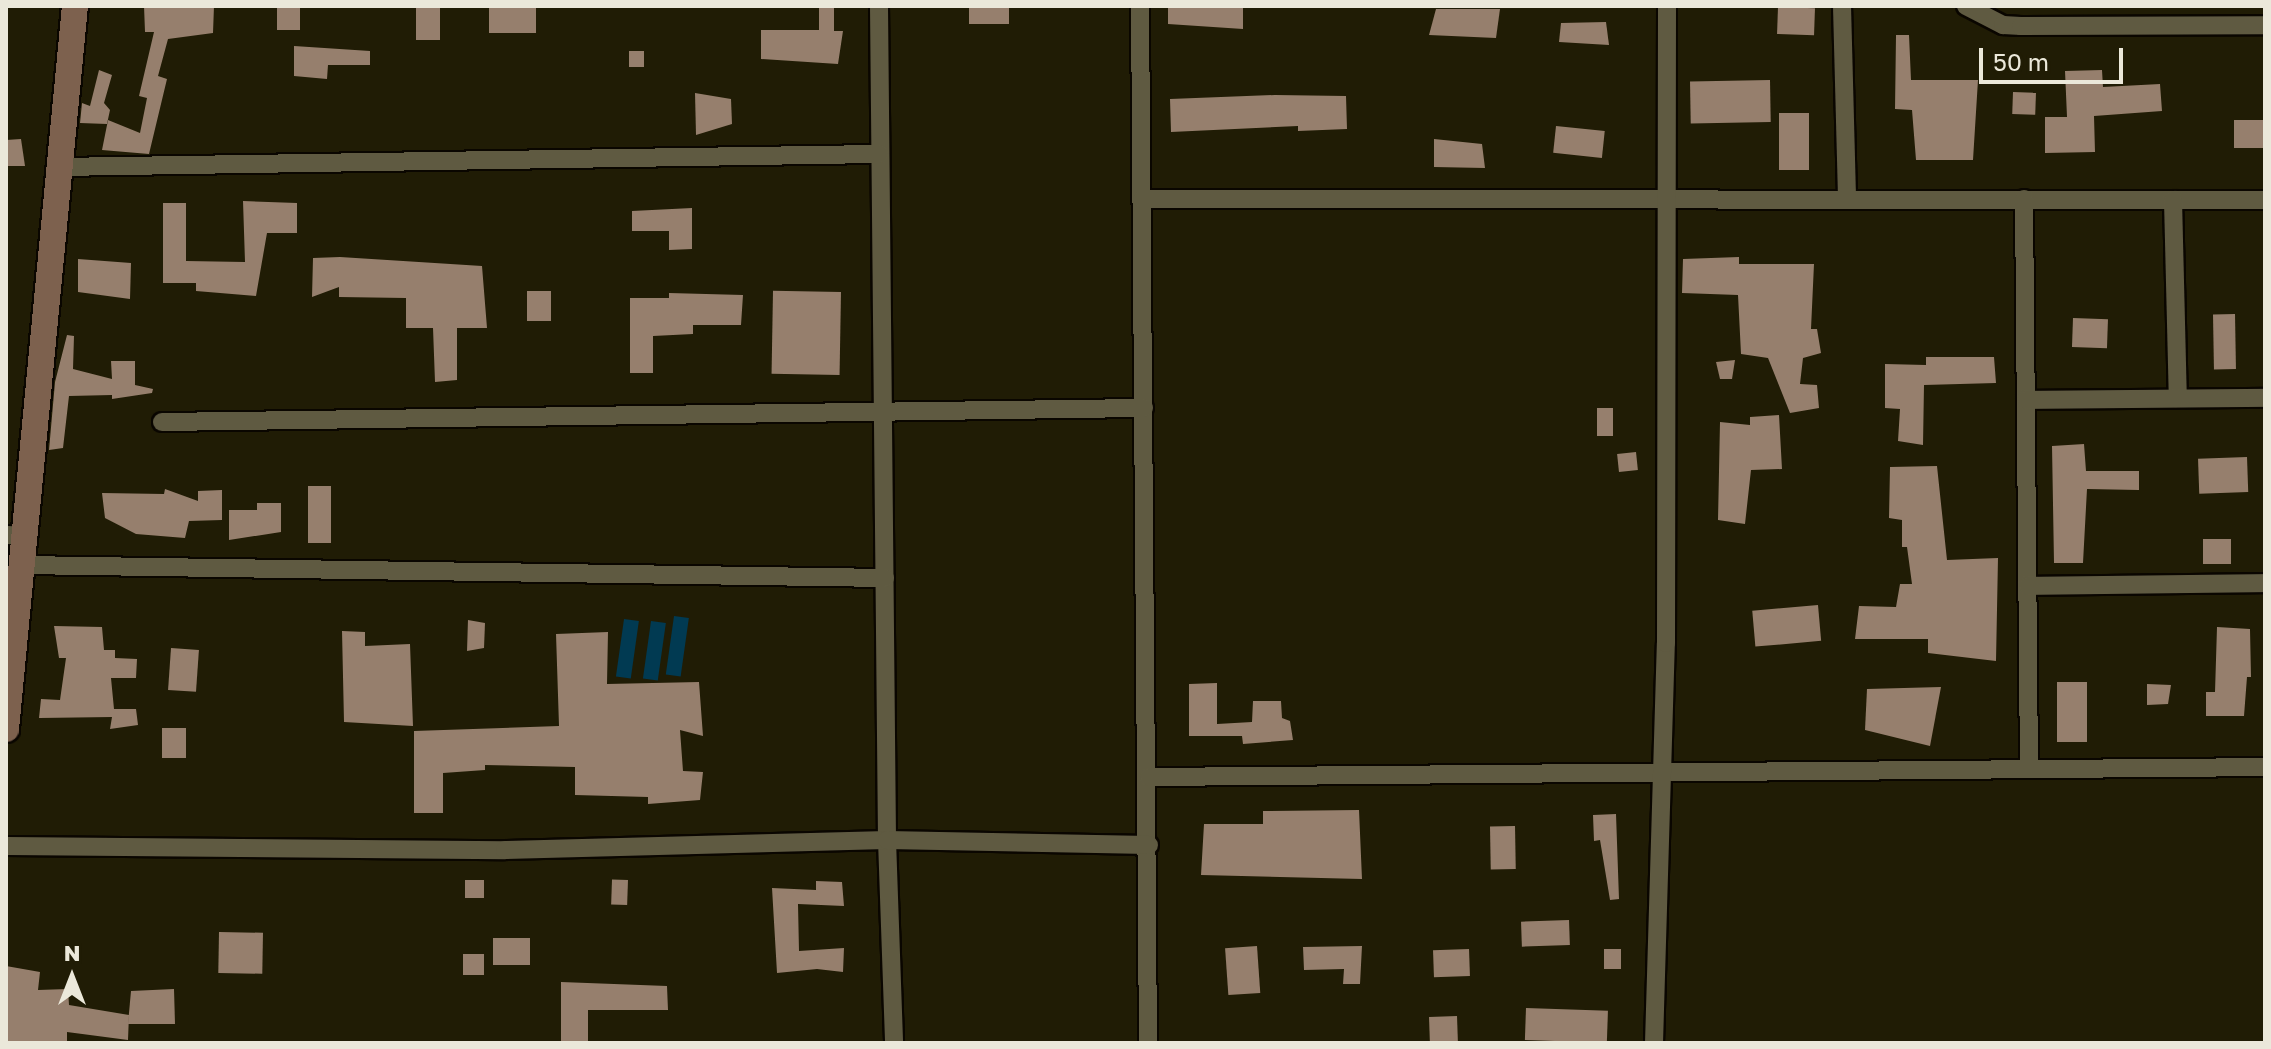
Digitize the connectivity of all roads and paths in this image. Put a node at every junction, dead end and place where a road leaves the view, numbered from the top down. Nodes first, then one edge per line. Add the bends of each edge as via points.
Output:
1 (75, 6) edge
2 (879, 6) edge
3 (1140, 6) edge
4 (1667, 6) edge
5 (1842, 6) edge
6 (1966, 6) edge
7 (2265, 25) edge
8 (880, 154) junction
9 (58, 167) junction
10 (1143, 199) junction
11 (1667, 199) junction
12 (1847, 199) junction
13 (2024, 199) junction
14 (2173, 200) junction
15 (2265, 200) edge
16 (2178, 398) junction
17 (2265, 398) edge
18 (2026, 400) junction
19 (1144, 408) junction
20 (883, 409) junction
21 (162, 422) dead end
22 (15, 535) edge
23 (21, 565) junction
24 (885, 578) junction
25 (2265, 583) edge
26 (2028, 586) junction
27 (6, 729) edge
28 (2265, 767) edge
29 (2029, 768) junction
30 (1662, 769) junction
31 (1149, 777) junction
32 (887, 840) junction
33 (1149, 845) junction
34 (6, 846) edge
35 (894, 1043) edge
36 (1148, 1043) edge
37 (1654, 1043) edge

1 - 9 main road
2 - 8 street
3 - 10 street
4 - 11 street
5 - 12 street
6 - 7 street via 2003,25
8 - 9 street
8 - 20 street
9 - 22 main road
10 - 11 street
10 - 19 street
11 - 12 street
11 - 30 street
12 - 13 street
13 - 14 street
13 - 18 street
14 - 15 street
14 - 16 street
16 - 17 street
16 - 18 street
18 - 26 street
19 - 20 street
19 - 31 street
20 - 21 street
20 - 24 street
22 - 23 main road
23 - 24 street
23 - 27 main road
24 - 32 street
25 - 26 street
26 - 29 street
28 - 29 street
29 - 30 street
30 - 31 street
30 - 37 street
31 - 33 street
32 - 33 street
32 - 34 street via 505,850
32 - 35 street
33 - 36 street

